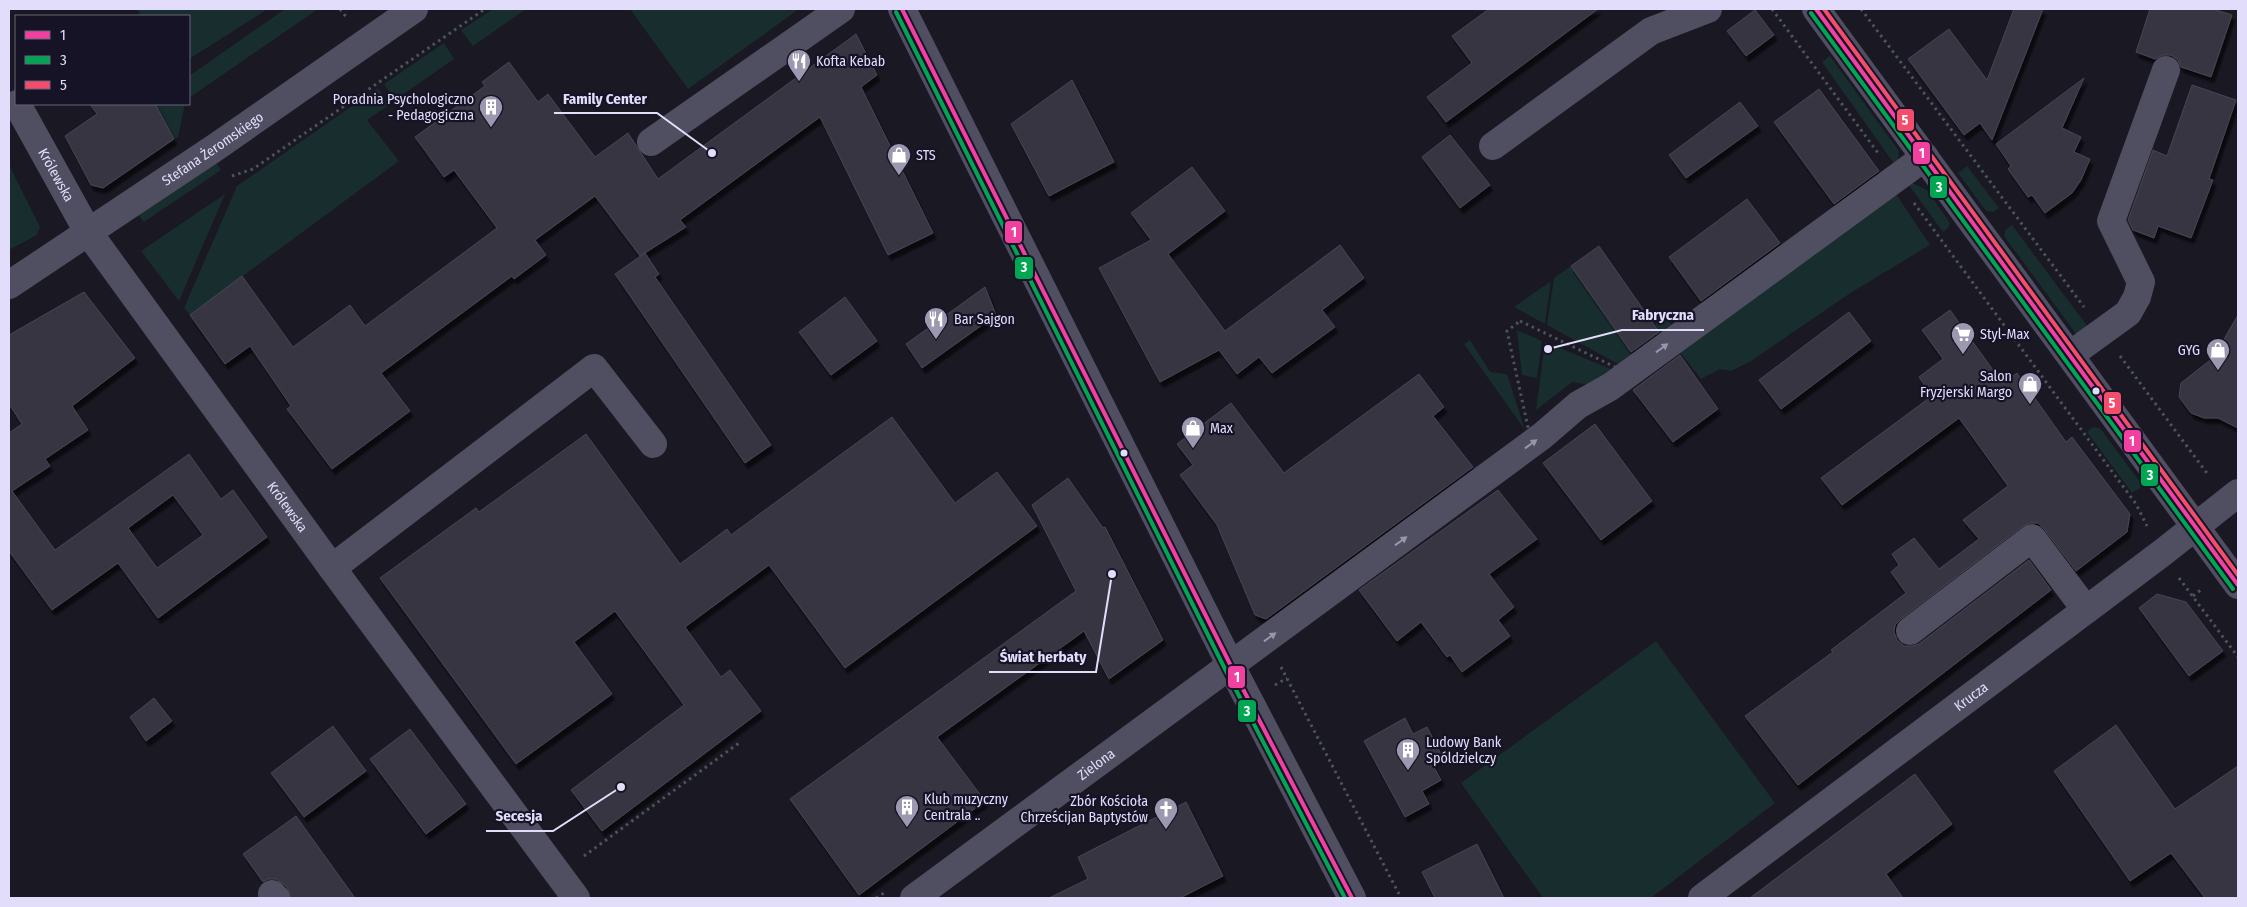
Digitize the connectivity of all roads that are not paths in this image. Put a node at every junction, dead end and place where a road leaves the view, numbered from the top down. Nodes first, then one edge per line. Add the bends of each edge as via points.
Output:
1 (414, 9) edge
2 (841, 9) edge
3 (902, 9) edge
4 (1708, 9) edge
5 (1816, 9) edge
6 (2166, 70) dead end
7 (9, 87) edge
8 (15, 99) edge
9 (18, 105) edge
10 (651, 142) dead end
11 (1493, 146) dead end
12 (1924, 157) junction
13 (88, 232) junction
14 (9, 285) edge
15 (2070, 355) junction
16 (653, 444) dead end
17 (2238, 493) edge
18 (2196, 526) junction
19 (332, 568) junction
20 (2238, 585) edge
21 (2086, 610) junction
22 (1910, 631) dead end
23 (1231, 666) junction
24 (576, 898) edge
25 (914, 898) edge
26 (1352, 898) edge
27 (1702, 898) edge

1 - 13 street, Stefana Żeromskiego
2 - 10 street
3 - 23 street
4 - 11 street via 1651,31
5 - 12 street
6 - 15 street via 2111,221 2141,282 2137,298 2128,313
7 - 8 street, Królewska
9 - 13 street, Królewska
12 - 15 street
23 -> 12 street, Zielona via 1542,436 1578,405 1610,387
13 - 14 street, Stefana Żeromskiego
13 - 19 street, Królewska
15 - 18 street
16 - 19 street via 594,368
17 - 18 street, Krucza
18 - 20 street
18 - 21 street, Krucza
19 - 24 street, Królewska
21 - 22 street via 2032,538
21 - 27 street, Krucza
23 - 25 street, Zielona
23 - 26 street

